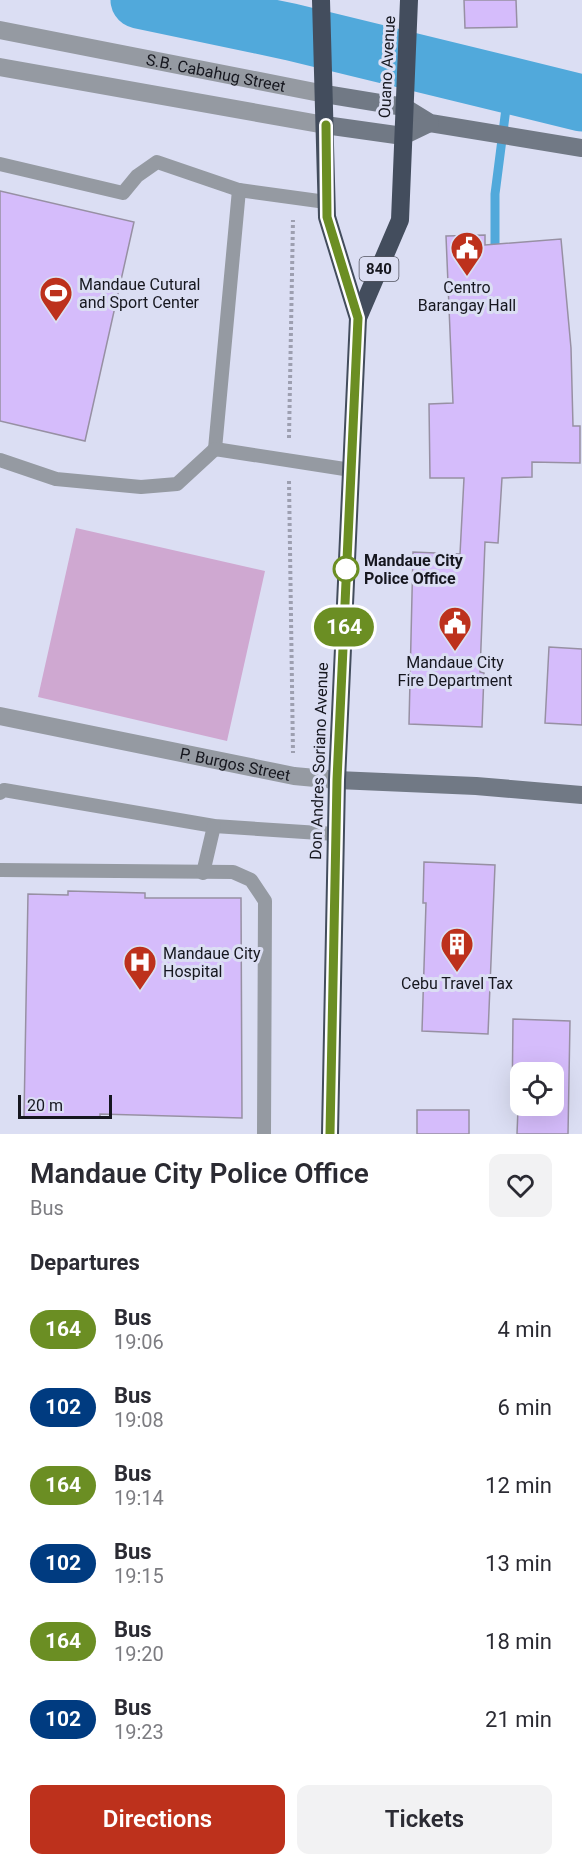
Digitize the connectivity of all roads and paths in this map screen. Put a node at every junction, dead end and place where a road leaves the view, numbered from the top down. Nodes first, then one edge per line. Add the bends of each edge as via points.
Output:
1 (409, 0) edge
2 (321, 6) edge
3 (0, 30) edge
4 (0, 67) edge
5 (325, 94) junction
6 (404, 107) junction
7 (430, 123) junction
8 (326, 125) junction
9 (403, 136) junction
10 (582, 148) edge
11 (0, 164) edge
12 (239, 190) junction
13 (326, 202) junction
14 (358, 318) junction
15 (215, 449) junction
16 (0, 460) edge
17 (351, 470) junction
18 (0, 716) edge
19 (337, 780) junction
20 (0, 793) edge
21 (582, 795) edge
22 (214, 826) junction
23 (335, 834) junction
24 (0, 870) edge
25 (203, 873) junction
26 (264, 1134) edge
27 (330, 1134) edge

1 - 6 highway, Ouano Avenue / 840
2 - 5 highway, 840
3 - 5 street, S.B. Cabahug Street
4 - 8 street, S.B. Cabahug Street
5 - 6 street, S.B. Cabahug Street
5 - 8 highway, 840
6 - 7 street, S.B. Cabahug Street
6 - 9 highway, Ouano Avenue / 840
7 - 9 street
7 - 10 street, S.B. Cabahug Street
8 - 9 street, S.B. Cabahug Street
8 - 13 highway, Don Andres Soriano Avenue / 840
9 - 14 highway, Don Andres Soriano Avenue / 840 via 400,220
11 - 12 lane via 123,193 137,176 158,162
12 - 13 lane
12 - 15 lane
13 - 14 highway, Don Andres Soriano Avenue / 840 via 327,217
14 - 17 highway, Don Andres Soriano Avenue / 840
15 - 16 lane via 177,484 141,487 56,479
15 - 17 lane
17 - 19 highway, Don Andres Soriano Avenue / 840
18 - 19 street, P. Burgos Street via 294,776
19 - 21 street, P. Burgos Street
19 - 23 highway, Don Andres Soriano Avenue / 840
20 - 22 lane via 4,789
22 - 23 lane
22 - 25 lane
23 - 27 highway, Don Andres Soriano Avenue / 840
24 - 25 lane
25 - 26 lane via 233,872 251,880 265,901

